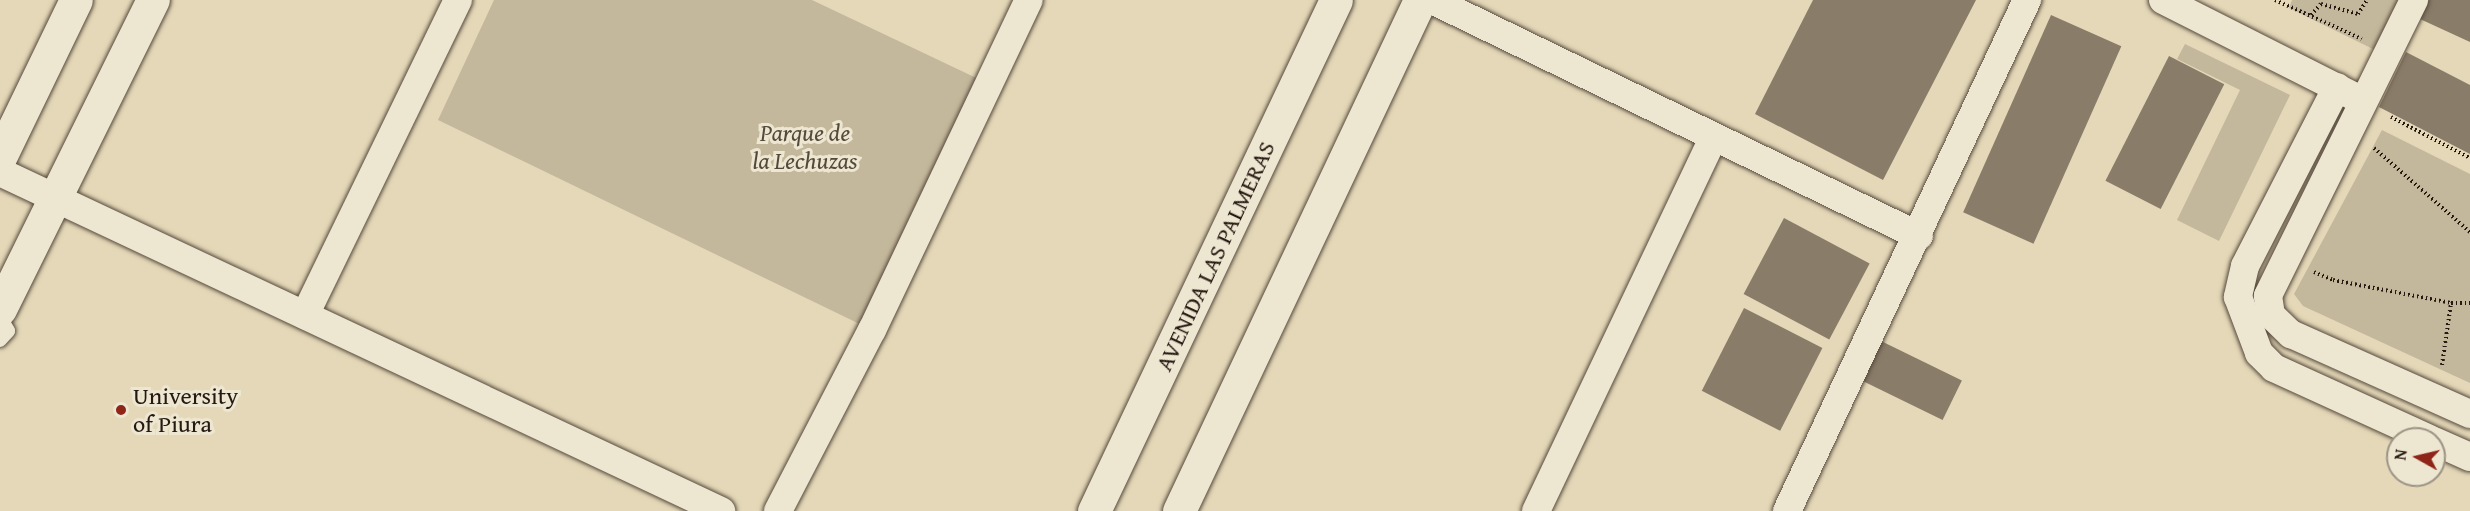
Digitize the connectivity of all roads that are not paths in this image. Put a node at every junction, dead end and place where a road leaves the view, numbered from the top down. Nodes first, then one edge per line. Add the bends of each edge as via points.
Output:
1 (76, 0) edge
2 (153, 0) edge
3 (458, 0) edge
4 (1029, 0) edge
5 (1336, 0) edge
6 (1420, 0) edge
7 (1432, 0) edge
8 (2027, 0) edge
9 (2163, 0) edge
10 (2414, 0) edge
11 (2337, 87) junction
12 (2362, 101) junction
13 (1713, 139) junction
14 (0, 157) edge
15 (0, 172) edge
16 (58, 199) junction
17 (1919, 236) junction
18 (0, 309) edge
19 (305, 315) junction
20 (0, 316) edge
21 (0, 340) edge
22 (2470, 414) edge
23 (2404, 427) edge
24 (2446, 446) edge
25 (2470, 457) edge
26 (721, 511) edge
27 (778, 511) edge
28 (1094, 511) edge
29 (1179, 511) edge
30 (1536, 511) edge
31 (1787, 511) edge

1 - 14 street
2 - 16 street
3 - 19 street
4 - 27 street via 872,330
5 - 28 street, AVENIDA LAS PALMERAS
6 - 29 street
7 - 13 street
8 - 17 street
9 - 11 street
10 - 12 street
11 - 12 street
11 - 23 street via 2245,266 2238,297 2259,352 2274,368
12 - 22 street via 2268,296 2271,315 2290,334
13 - 17 street
13 - 30 street
15 - 16 street
16 - 18 street
16 - 19 street
17 - 31 street
19 - 26 street
20 - 21 lane via 8,331
24 - 25 street

